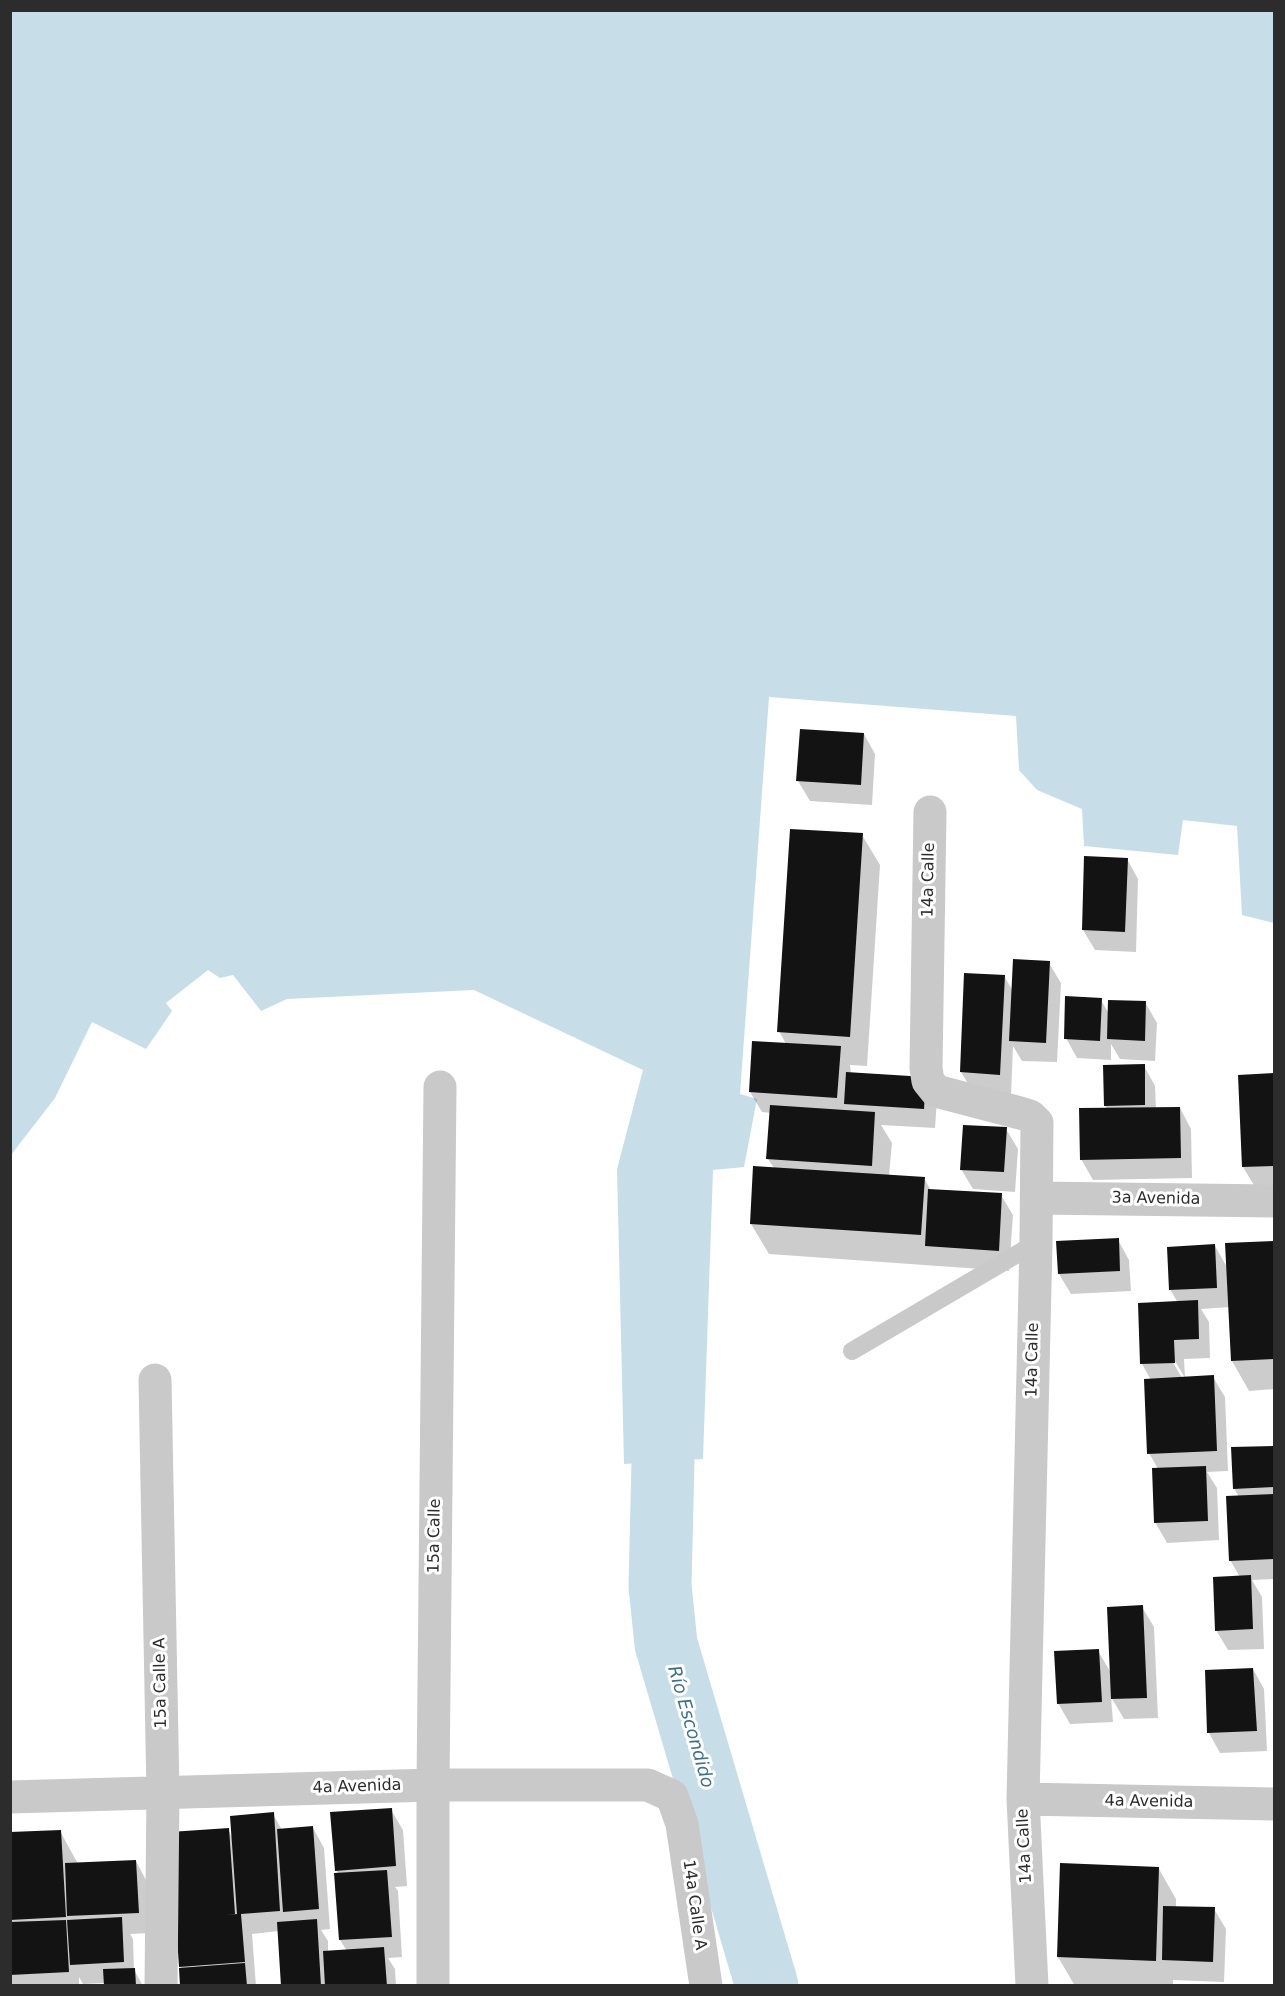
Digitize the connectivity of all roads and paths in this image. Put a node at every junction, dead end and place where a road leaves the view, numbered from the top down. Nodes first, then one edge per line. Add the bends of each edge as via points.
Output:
1 (930, 812) dead end
2 (440, 1086) dead end
3 (1036, 1198) junction
4 (1275, 1201) edge
5 (1036, 1243) junction
6 (852, 1351) dead end
7 (155, 1380) dead end
8 (433, 1785) junction
9 (163, 1793) junction
10 (10, 1797) edge
11 (1023, 1799) junction
12 (1275, 1804) edge
13 (682, 1824) joint
14 (161, 1986) edge
15 (433, 1986) edge
16 (706, 1986) edge
17 (1032, 1986) edge

1 - 3 street, 14a Calle via 928,1082 936,1091 1030,1116 1037,1123
2 - 8 street, 15a Calle
3 - 4 street, 3a Avenida
3 - 5 street, 14a Calle
5 - 6 lane
5 - 11 street, 14a Calle
7 - 9 street, 15a Calle A
8 - 9 street, 4a Avenida
8 - 13 street, 4a Avenida via 648,1785 672,1796
8 - 15 street, 15a Calle
9 - 10 street, 4a Avenida
9 - 14 street, 15a Calle A
11 - 12 street, 4a Avenida
11 - 17 street, 14a Calle
13 - 16 street, 14a Calle A

